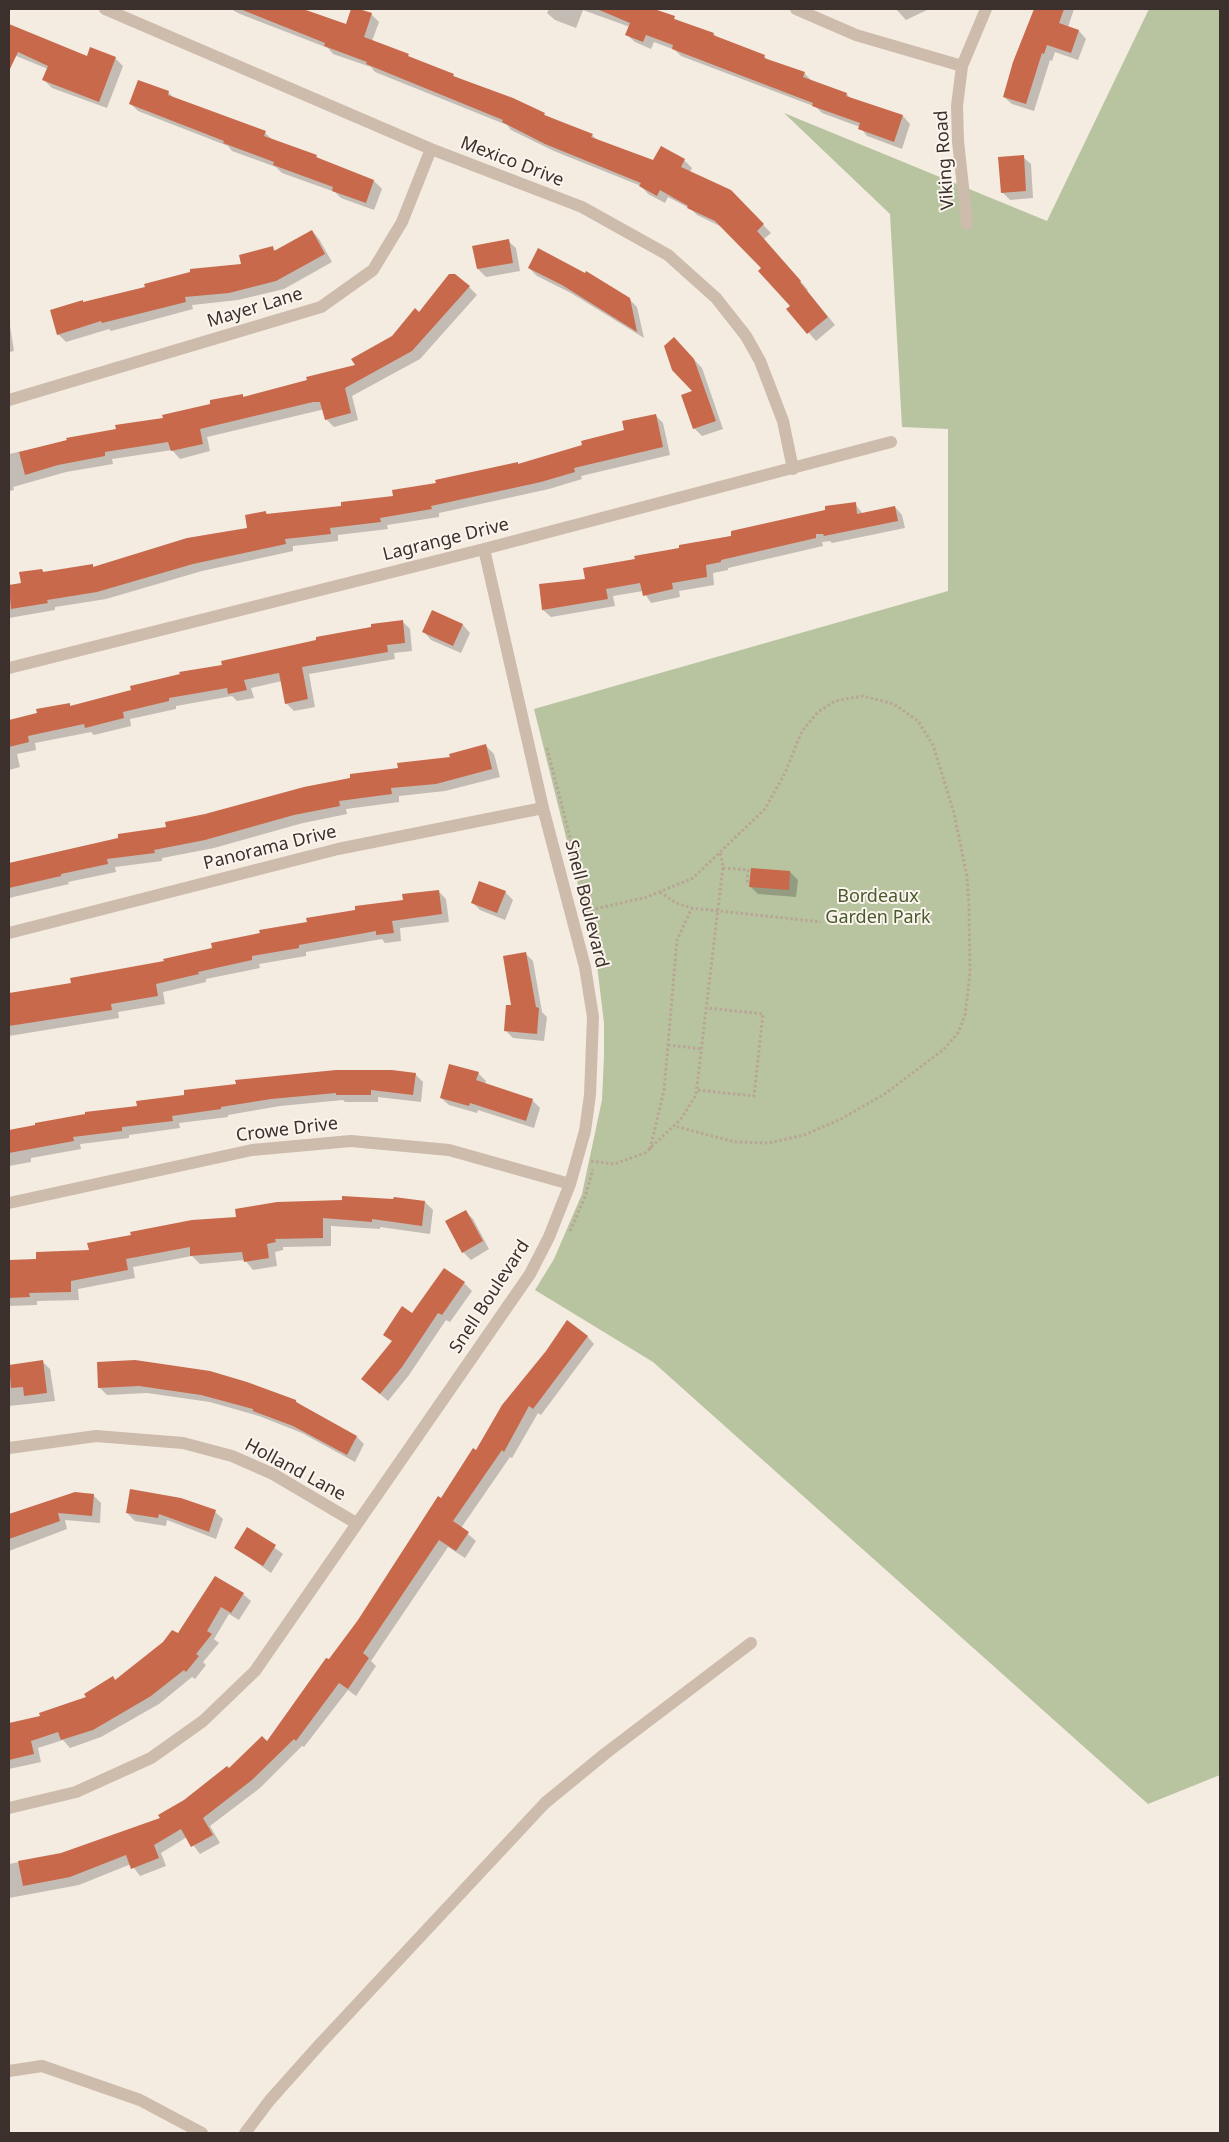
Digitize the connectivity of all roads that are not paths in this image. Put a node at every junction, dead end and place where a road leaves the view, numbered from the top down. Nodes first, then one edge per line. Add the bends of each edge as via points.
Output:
1 (105, 9) edge
2 (796, 9) edge
3 (986, 9) edge
4 (962, 66) junction
5 (431, 149) junction
6 (967, 224) dead end
7 (9, 400) edge
8 (891, 442) dead end
9 (793, 469) junction
10 (484, 549) junction
11 (9, 668) edge
12 (543, 808) junction
13 (9, 932) edge
14 (570, 1184) junction
15 (9, 1203) edge
16 (9, 1448) edge
17 (356, 1523) junction
18 (752, 1643) dead end
19 (9, 1808) edge
20 (9, 2071) edge
21 (202, 2133) edge
22 (245, 2133) edge

1 - 5 street, Mexico Drive
2 - 4 street via 856,34
3 - 4 street, Viking Road
4 - 6 street, Viking Road via 957,106 958,141
5 - 7 street, Mayer Lane via 402,222 373,270 321,307
5 - 9 street, Mexico Drive via 582,207 668,255 689,273 716,298 746,336 760,361 783,421
8 - 9 street, Lagrange Drive
9 - 10 street, Lagrange Drive
10 - 11 street, Lagrange Drive
10 - 12 street, Snell Boulevard
12 - 13 street, Panorama Drive via 338,849
12 - 14 street, Snell Boulevard via 584,967 593,1017 590,1096
14 - 15 street, Crowe Drive via 449,1150 351,1141 252,1150
14 - 17 street, Snell Boulevard via 530,1274
16 - 17 street, Holland Lane via 96,1436 182,1443 232,1456 272,1474
17 - 19 street, Snell Boulevard via 255,1670 203,1721 151,1758 85,1788
18 - 22 street via 606,1753 545,1804 320,2044
20 - 21 street via 42,2066 140,2100

